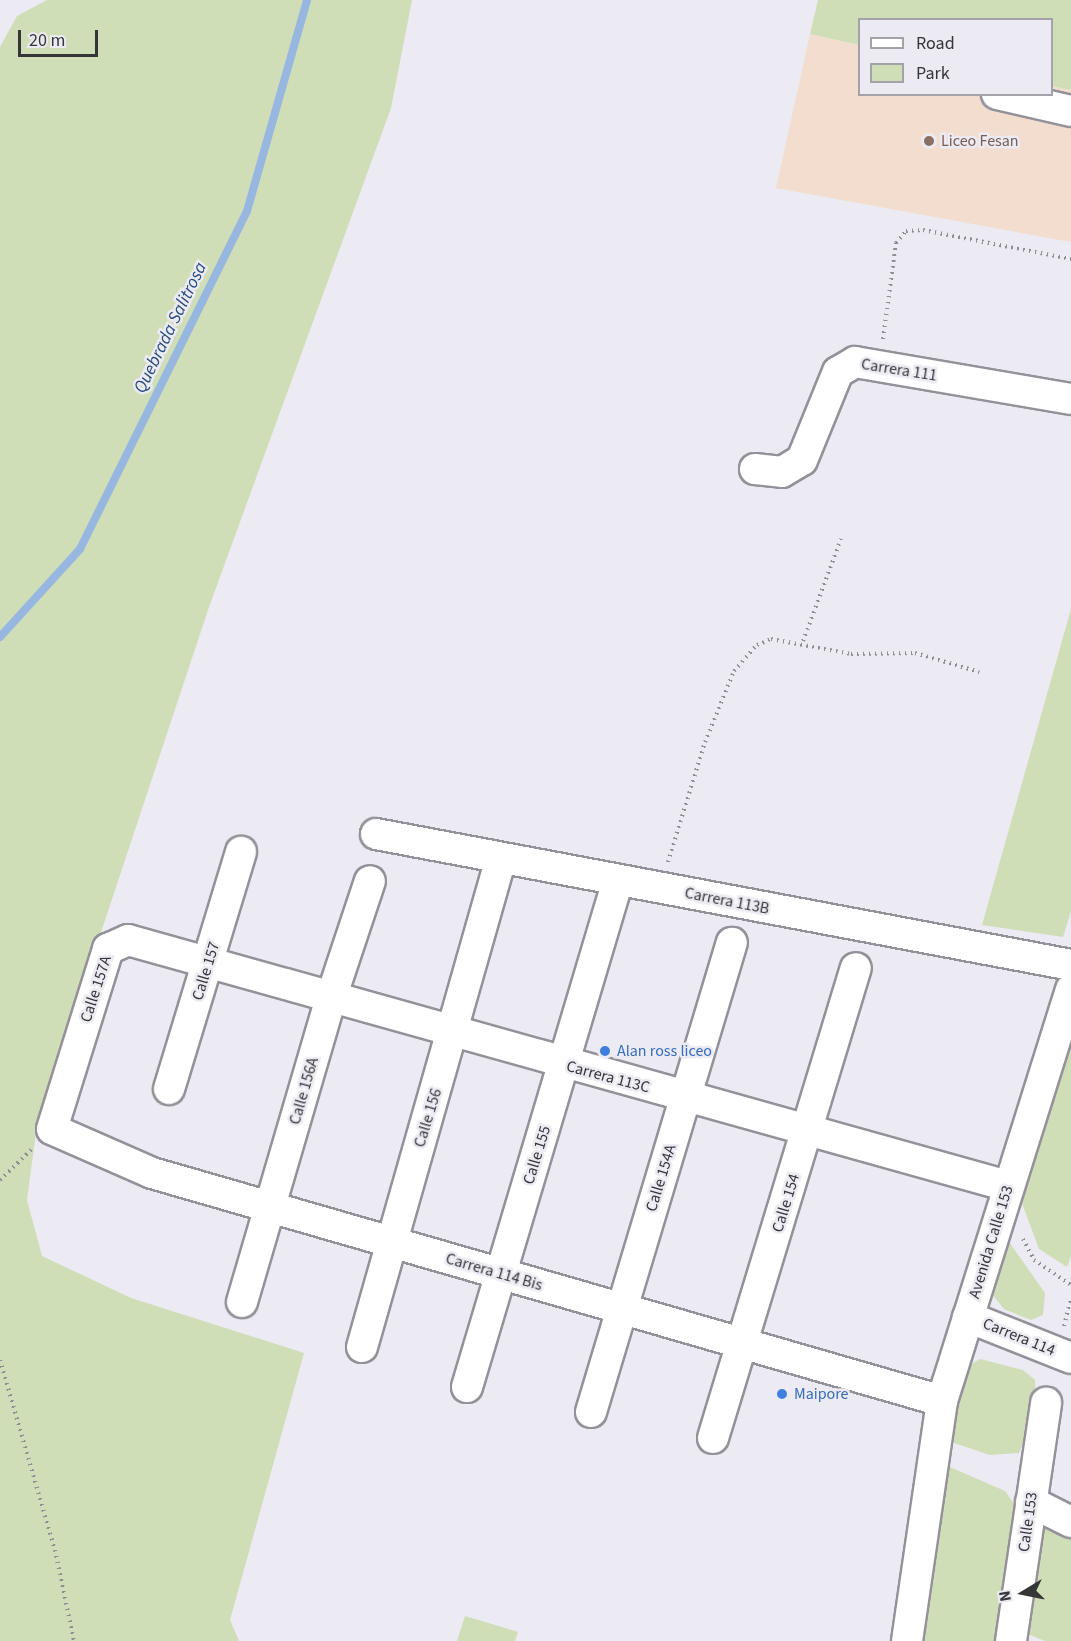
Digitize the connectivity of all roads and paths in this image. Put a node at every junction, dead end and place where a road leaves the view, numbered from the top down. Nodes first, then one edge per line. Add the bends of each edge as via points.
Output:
1 (1006, 96) edge
2 (1071, 111) edge
3 (1071, 259) edge
4 (879, 366) junction
5 (1071, 399) edge
6 (755, 469) dead end
7 (841, 539) dead end
8 (803, 641) junction
9 (979, 672) dead end
10 (379, 835) dead end
11 (241, 852) dead end
12 (501, 858) junction
13 (618, 880) junction
14 (370, 881) dead end
15 (660, 888) junction
16 (732, 943) dead end
17 (209, 963) junction
18 (1071, 965) edge
19 (856, 968) dead end
20 (1071, 990) edge
21 (331, 998) junction
22 (453, 1033) junction
23 (564, 1065) junction
24 (169, 1089) dead end
25 (685, 1098) junction
26 (52, 1129) junction
27 (808, 1132) junction
28 (0, 1180) edge
29 (1005, 1195) junction
30 (271, 1205) junction
31 (391, 1243) junction
32 (501, 1274) junction
33 (1071, 1285) edge
34 (243, 1302) dead end
35 (621, 1309) junction
36 (968, 1317) junction
37 (742, 1345) junction
38 (362, 1347) dead end
39 (1071, 1358) edge
40 (0, 1360) edge
41 (467, 1387) dead end
42 (942, 1401) junction
43 (1046, 1403) dead end
44 (591, 1412) dead end
45 (713, 1438) dead end
46 (1031, 1502) junction
47 (1071, 1522) edge
48 (1014, 1640) edge
49 (75, 1641) edge
50 (907, 1641) edge

1 - 2 street
3 - 4 path via 923,230 906,231 896,243
4 - 5 street, Carrera 111
4 - 6 street, Carrera 111 via 855,362 838,372 802,460 792,468
7 - 8 path
8 - 9 path via 851,654 915,653
8 - 15 path via 771,639 757,645 734,672 705,742
10 - 12 street, Carrera 113B
11 - 17 street, Calle 157
12 - 13 street, Carrera 113B
12 - 22 street, Calle 156
13 - 15 street, Carrera 113B
13 - 23 street, Calle 155
14 - 21 street, Calle 156A
15 - 18 street, Carrera 113B
16 - 25 street, Calle 154A
17 - 21 street, Carrera 113C
17 - 24 street, Calle 157
17 - 26 street, Calle 157A via 128,940 108,949
19 - 27 street, Calle 154
20 - 29 street, Avenida Calle 153
21 - 22 street, Carrera 113C
21 - 30 street, Calle 156A
22 - 23 street, Carrera 113C
22 - 31 street, Calle 156
23 - 25 street, Carrera 113C
23 - 32 street, Calle 155
25 - 27 street, Carrera 113C
25 - 35 street, Calle 154A
26 - 28 path
26 - 30 street, Carrera 114 Bis via 152,1173
27 - 29 street, Carrera 113C
27 - 37 street, Calle 154
29 - 33 path via 1034,1260
29 - 36 street, Avenida Calle 153
30 - 31 street, Carrera 114 Bis
30 - 34 street, Calle 156A
31 - 32 street, Carrera 114 Bis
31 - 38 street, Calle 156
32 - 35 street, Carrera 114 Bis
32 - 41 street, Calle 155
35 - 37 street, Carrera 114 Bis
35 - 44 street, Calle 154A
36 - 39 street, Carrera 114
36 - 42 street, Avenida Calle 153
37 - 42 street, Carrera 114 Bis
37 - 45 street, Calle 154
40 - 49 path via 55,1550
42 - 50 street, Avenida Calle 153
43 - 46 street, Calle 153
46 - 47 street
46 - 48 street, Calle 153

